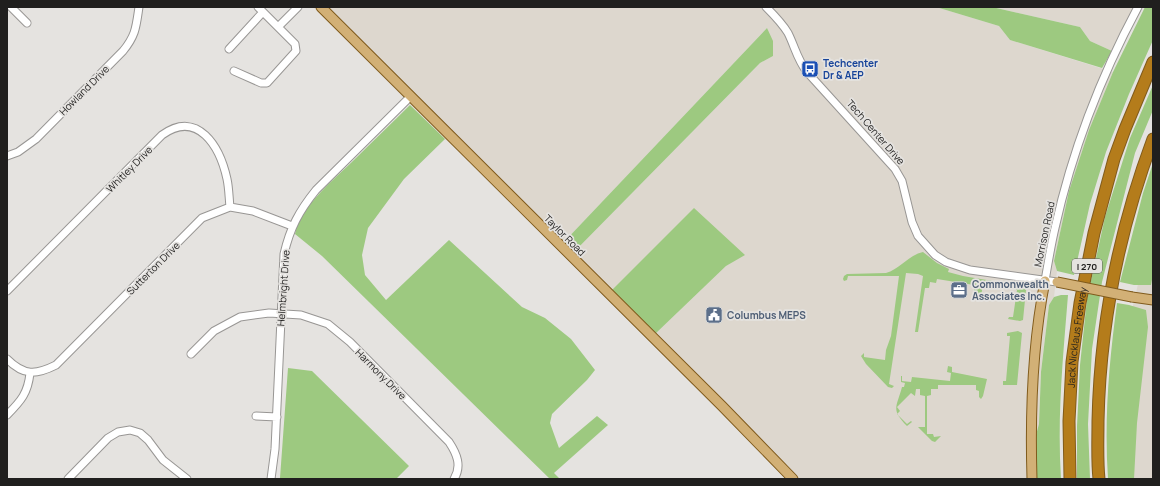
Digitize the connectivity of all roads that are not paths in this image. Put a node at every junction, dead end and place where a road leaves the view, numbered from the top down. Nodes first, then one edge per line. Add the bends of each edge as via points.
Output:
1 (10, 7) edge
2 (139, 7) edge
3 (298, 7) edge
4 (321, 7) edge
5 (766, 7) edge
6 (1138, 7) edge
7 (260, 10) edge
8 (27, 23) dead end
9 (278, 27) junction
10 (229, 49) dead end
11 (1153, 62) edge
12 (234, 72) dead end
13 (411, 96) junction
14 (1153, 139) edge
15 (7, 156) edge
16 (230, 207) junction
17 (292, 226) junction
18 (1045, 281) junction
19 (1057, 282) joint
20 (7, 291) edge
21 (1153, 300) edge
22 (281, 313) junction
23 (191, 354) dead end
24 (7, 359) edge
25 (30, 373) junction
26 (7, 415) edge
27 (256, 416) dead end
28 (277, 418) junction
29 (68, 479) edge
30 (187, 479) edge
31 (270, 479) edge
32 (454, 479) edge
33 (793, 479) edge
34 (1032, 479) edge
35 (1070, 479) edge
36 (1099, 479) edge

1 - 8 street
2 - 15 street, Howland Drive via 132,40 123,51 36,139 18,152
3 - 9 street
4 - 13 main road, Taylor Road
5 - 18 street, Tech Center Drive via 788,33 798,59 807,72 895,169 902,181 918,236 935,255 946,262 967,269
6 - 18 street, Morrison Road via 1092,106 1075,155 1055,228
7 - 9 street
7 - 10 street
9 - 12 street via 295,44 296,51 267,83 261,84
11 - 35 highway, Jack Nicklaus Freeway / I 270 via 1114,159 1094,233 1080,303 1072,362
13 - 17 street, Helmbright Drive via 316,190
13 - 33 main road, Taylor Road
14 - 36 highway, I 270 via 1138,179 1118,251 1104,332 1099,389
16 - 17 street via 252,211
16 - 20 street, Whitley Drive via 224,168 207,136 196,128 182,126 171,129 162,135
16 - 25 street, Sutterton Drive via 202,218 56,365 44,371
17 - 22 street, Helmbright Drive via 284,254
18 - 19 street, Tech Center Drive
18 - 34 main road, Morrison Road via 1033,373 1030,444
19 - 21 main road, Tech Center Drive, bridge
22 - 23 street, Harmony Drive via 240,317 214,331
22 - 28 street, Helmbright Drive
22 - 32 street, Harmony Drive via 302,315 328,324 350,342 449,442 456,452 459,464
24 - 25 street via 19,370
25 - 26 street via 26,393
27 - 28 street
28 - 31 street, Helmbright Drive
29 - 30 street via 108,438 118,432 130,430 140,433 163,460

